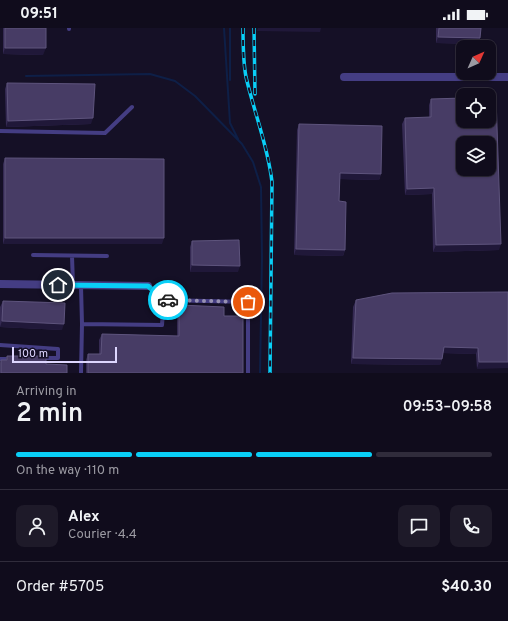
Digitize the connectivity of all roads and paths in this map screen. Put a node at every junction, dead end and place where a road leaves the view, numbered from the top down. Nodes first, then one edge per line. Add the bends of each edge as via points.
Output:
1 (508, 77) edge
2 (344, 78) dead end
3 (132, 107) dead end
4 (0, 131) edge
5 (33, 255) dead end
6 (72, 256) junction
7 (107, 256) dead end
8 (0, 284) edge
9 (72, 286) junction
10 (81, 286) junction
11 (148, 286) joint
12 (164, 300) junction
13 (82, 324) junction
14 (0, 345) edge
15 (36, 358) edge
16 (0, 359) edge
17 (14, 359) edge
18 (81, 373) edge
19 (248, 373) edge

1 - 2 street
3 - 4 lane via 105,133
5 - 6 lane
6 - 7 lane
6 - 9 lane
8 - 9 street
9 - 10 street
10 - 11 street
10 - 13 lane
11 - 12 lane
12 - 13 lane via 162,324
12 - 19 lane via 248,302
13 - 18 lane
14 - 15 lane via 58,349 58,358
16 - 17 lane

